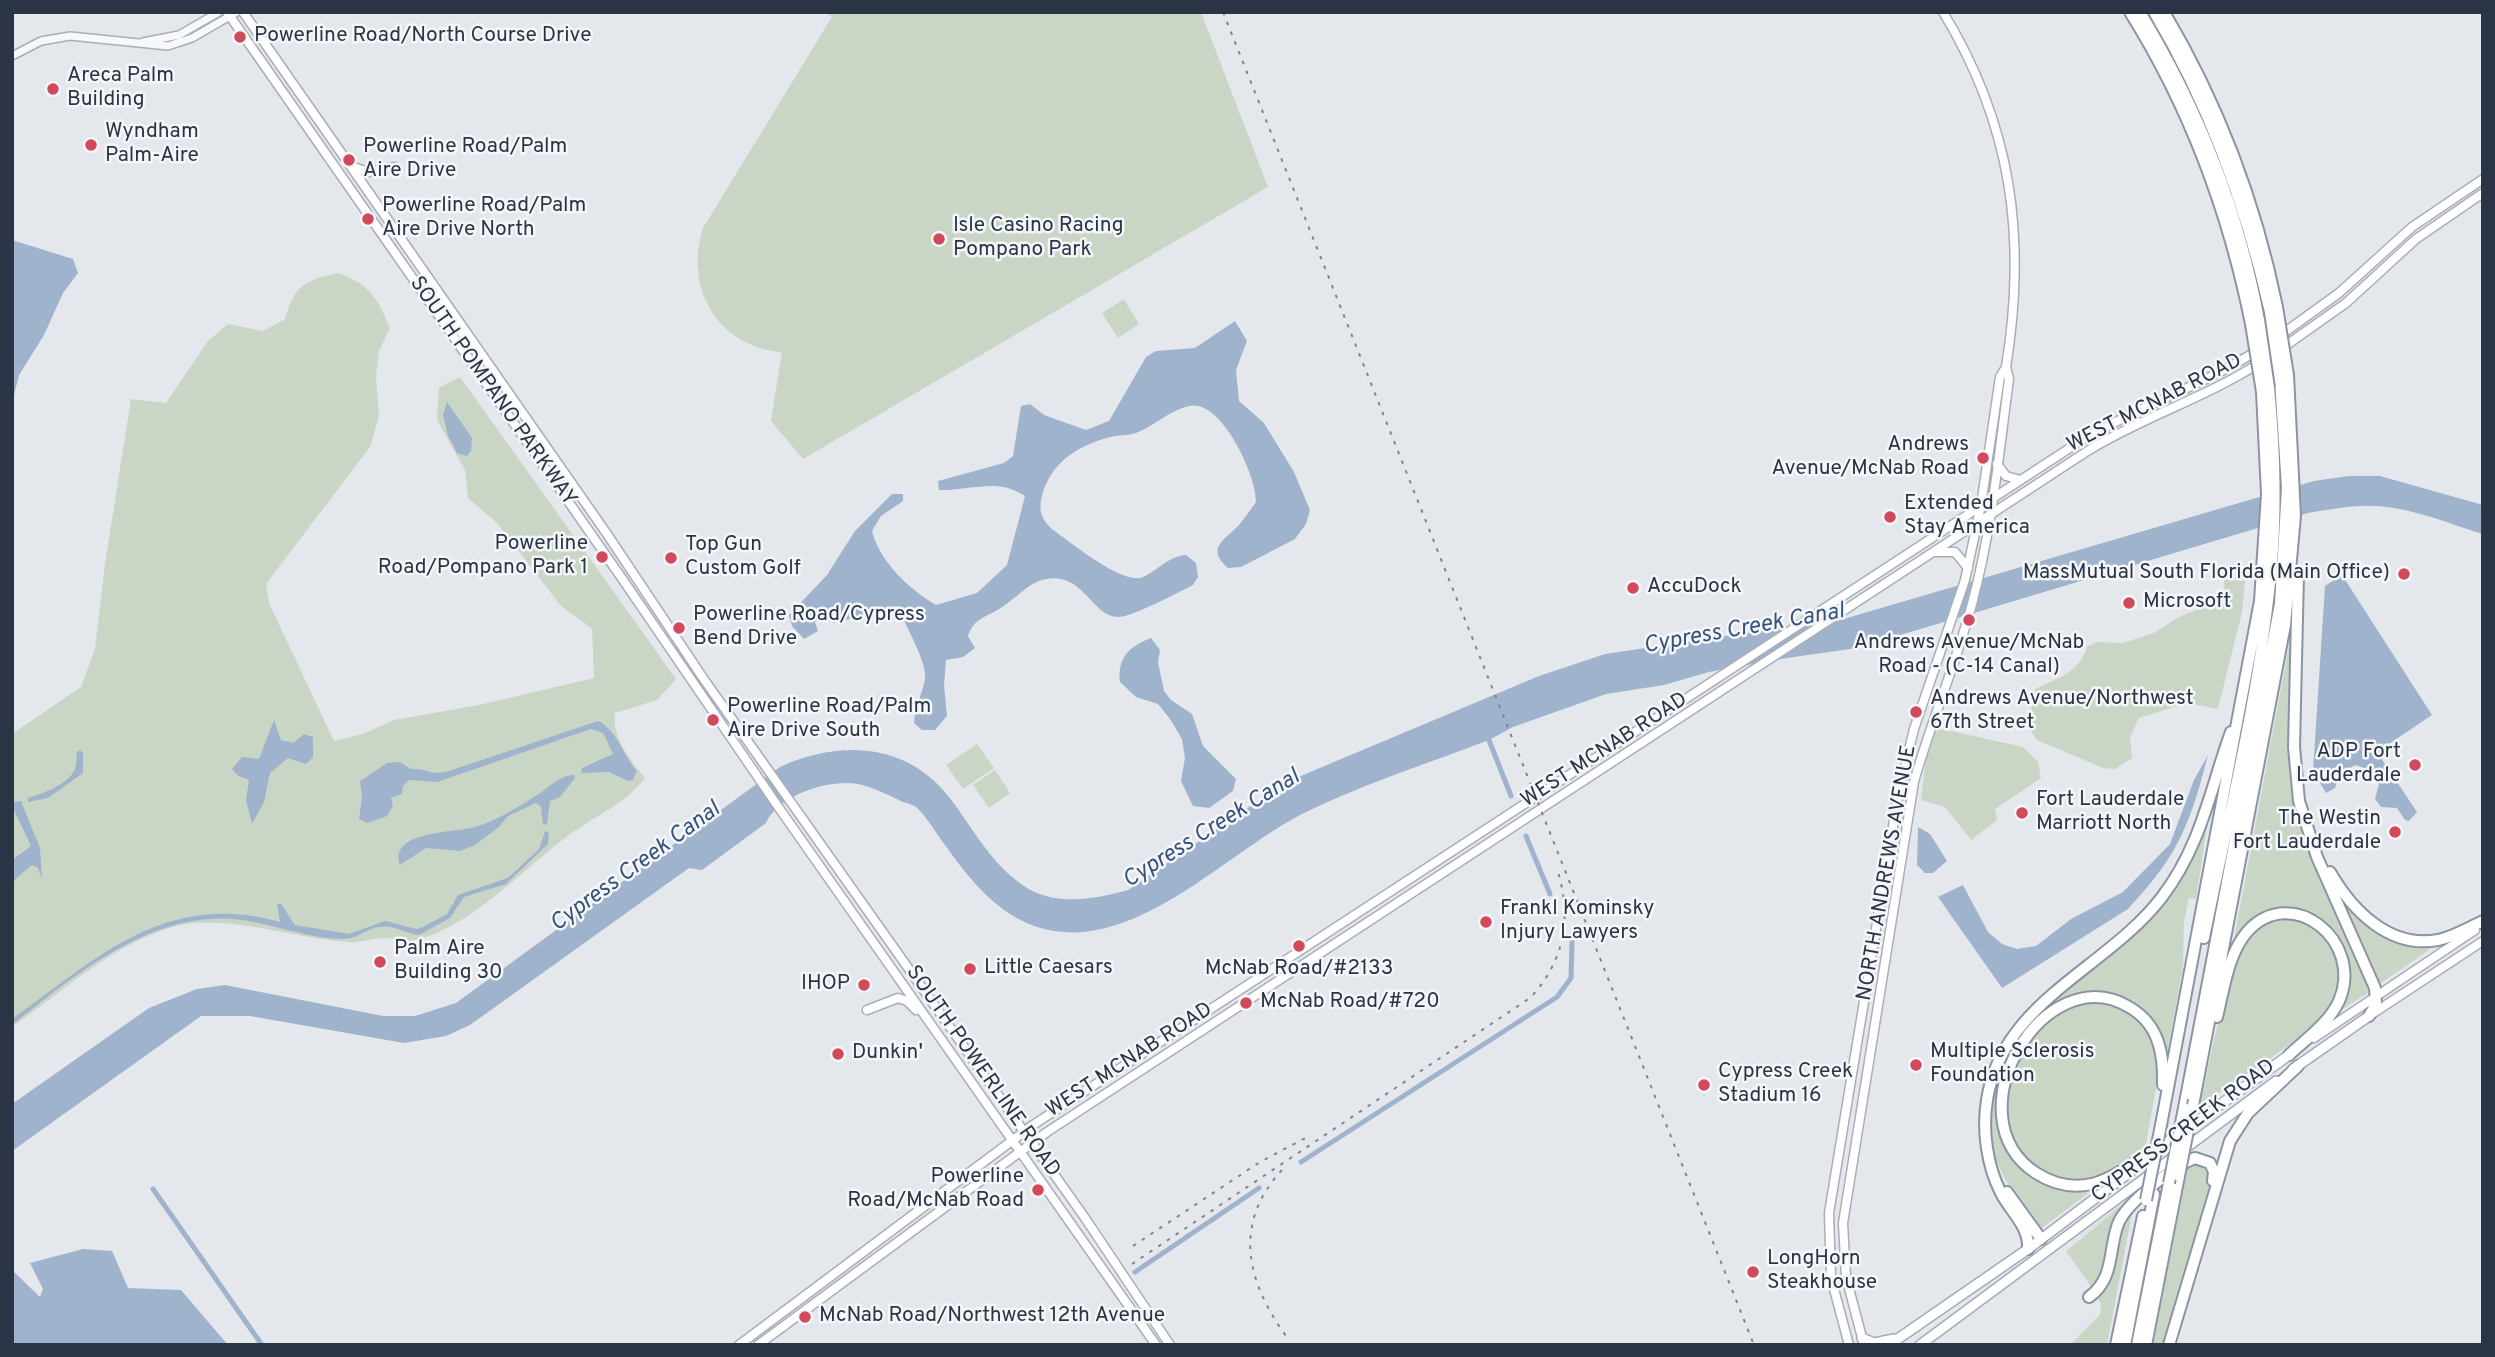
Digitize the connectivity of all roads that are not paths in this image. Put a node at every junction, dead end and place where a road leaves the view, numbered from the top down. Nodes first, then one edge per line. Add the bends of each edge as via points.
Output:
1 (219, 12) edge
2 (243, 12) edge
3 (1942, 12) edge
4 (2130, 12) edge
5 (2140, 12) edge
6 (2154, 12) edge
7 (2164, 12) edge
8 (231, 13) edge
9 (137, 43) junction
10 (12, 56) edge
11 (349, 166) junction
12 (395, 167) dead end
13 (2483, 179) edge
14 (2483, 193) edge
15 (424, 296) junction
16 (2273, 310) junction
17 (2255, 322) junction
18 (479, 351) junction
19 (2006, 368) junction
20 (1997, 464) junction
21 (2020, 480) junction
22 (1991, 499) junction
23 (1981, 505) junction
24 (1988, 516) junction
25 (1977, 523) junction
26 (2290, 532) junction
27 (2269, 539) junction
28 (1932, 552) junction
29 (1968, 568) junction
30 (1849, 592) junction
31 (1855, 602) junction
32 (2243, 696) junction
33 (790, 802) joint
34 (779, 808) joint
35 (1495, 823) junction
36 (1502, 833) junction
37 (2316, 849) junction
38 (2483, 923) edge
39 (2483, 942) edge
40 (2377, 996) junction
41 (867, 1010) dead end
42 (2370, 1016) junction
43 (943, 1040) junction
44 (2289, 1055) junction
45 (2201, 1066) junction
46 (2298, 1066) junction
47 (2165, 1122) junction
48 (1025, 1131) junction
49 (1013, 1140) junction
50 (2171, 1140) junction
51 (1032, 1142) junction
52 (1021, 1151) junction
53 (1990, 1158) junction
54 (2150, 1197) junction
55 (2206, 1214) junction
56 (2045, 1236) junction
57 (2053, 1248) junction
58 (2028, 1249) junction
59 (2089, 1297) dead end
60 (1899, 1338) junction
61 (1863, 1341) edge
62 (739, 1345) edge
63 (758, 1345) edge
64 (1156, 1345) edge
65 (1170, 1345) edge
66 (1849, 1345) edge
67 (1889, 1345) edge
68 (1920, 1345) edge
69 (2116, 1345) edge
70 (2125, 1345) edge
71 (2137, 1345) edge
72 (2146, 1345) edge
73 (2169, 1345) edge

1 - 9 street via 184,33
2 - 11 main road, SOUTH POMPANO PARKWAY
3 - 19 main road, NORTH ANDREWS AVENUE via 1980,82 2011,192 2017,278
4 - 17 highway via 2175,93 2209,172
5 - 17 highway via 2182,89 2213,160 2238,231
6 - 16 highway via 2222,150
7 - 16 highway via 2233,156 2259,231
8 - 9 street via 177,44 158,48
8 - 15 main road, SOUTH POMPANO PARKWAY
9 - 10 street via 63,36
11 - 12 main road via 368,172
11 - 18 main road, SOUTH POMPANO PARKWAY
13 - 21 main road, WEST MCNAB ROAD via 2412,227 2339,293 2282,334 2210,379 2105,427
14 - 24 main road, WEST MCNAB ROAD via 2416,239 2302,336 2220,387 2106,440
15 - 18 main road via 438,302 467,344
15 - 34 main road, SOUTH POMPANO PARKWAY
16 - 26 highway, bridge via 2284,378
17 - 27 highway, bridge via 2271,478
18 - 33 main road, SOUTH POMPANO PARKWAY
19 - 20 main road, NORTH ANDREWS AVENUE via 2009,380
19 - 23 main road, NORTH ANDREWS AVENUE via 2000,377
20 - 21 main road via 2006,475
20 - 22 main road, NORTH ANDREWS AVENUE
21 - 22 main road, WEST MCNAB ROAD
22 - 23 main road, WEST MCNAB ROAD
22 - 24 main road, NORTH ANDREWS AVENUE
23 - 25 main road, NORTH ANDREWS AVENUE
23 - 30 main road, WEST MCNAB ROAD
24 - 25 main road, WEST MCNAB ROAD
24 - 61 main road, NORTH ANDREWS AVENUE via 1966,623 1914,782 1847,1191 1843,1261
25 - 28 main road, WEST MCNAB ROAD
25 - 29 main road, NORTH ANDREWS AVENUE
26 - 37 highway via 2298,556 2295,771 2301,810
26 - 45 highway via 2281,654
26 - 71 highway, bridge via 2270,664
27 - 32 highway
27 - 47 highway via 2267,611 2257,669
28 - 29 main road via 1955,552
28 - 31 main road, WEST MCNAB ROAD
29 - 66 main road, NORTH ANDREWS AVENUE via 1903,772 1829,1213 1831,1278
30 - 31 main road
30 - 35 main road, WEST MCNAB ROAD
31 - 36 main road, WEST MCNAB ROAD
32 - 47 highway
32 - 53 highway via 2201,830 2175,880 2129,933 2028,1015 2004,1046 1986,1102
33 - 48 main road, SOUTH POWERLINE ROAD
34 - 43 main road, SOUTH POWERLINE ROAD
35 - 36 main road
35 - 48 main road, WEST MCNAB ROAD
36 - 51 main road, WEST MCNAB ROAD
37 - 38 highway via 2356,908 2392,934 2435,940
37 - 40 highway
38 - 40 main road, CYPRESS CREEK ROAD
39 - 42 main road, CYPRESS CREEK ROAD
40 - 42 highway
40 - 44 main road, CYPRESS CREEK ROAD
41 - 43 main road via 902,999 911,1004 933,1035
42 - 46 main road, CYPRESS CREEK ROAD
43 - 49 main road, SOUTH POWERLINE ROAD
44 - 45 highway via 2332,1012 2343,989 2345,967 2337,942 2326,929 2305,917 2285,915 2254,925 2238,945
44 - 50 main road, CYPRESS CREEK ROAD
45 - 72 highway, bridge
46 - 55 highway via 2238,1125
46 - 57 main road, CYPRESS CREEK ROAD
47 - 50 highway via 2159,1042 2137,1012 2113,999 2084,998 2052,1012 2024,1042 2004,1084 2001,1112 2009,1143 2027,1166 2057,1183 2102,1181
47 - 54 highway, bridge
48 - 49 main road, WEST MCNAB ROAD
48 - 51 main road, SOUTH POWERLINE ROAD
49 - 52 main road, SOUTH POWERLINE ROAD
49 - 62 main road, WEST MCNAB ROAD
50 - 56 main road, CYPRESS CREEK ROAD
51 - 52 main road, WEST MCNAB ROAD
51 - 65 main road, SOUTH POWERLINE ROAD
52 - 63 main road, WEST MCNAB ROAD
52 - 64 main road, SOUTH POWERLINE ROAD
53 - 56 highway via 2008,1192
53 - 58 highway via 1999,1189 2027,1234
54 - 69 highway
54 - 70 highway
55 - 59 highway via 2214,1172 2209,1161 2198,1157 2126,1209 2117,1226 2106,1280
55 - 73 highway
56 - 57 main road
56 - 58 main road, CYPRESS CREEK ROAD
57 - 68 main road, CYPRESS CREEK ROAD
58 - 60 main road, CYPRESS CREEK ROAD
60 - 61 main road
60 - 67 main road, CYPRESS CREEK ROAD

